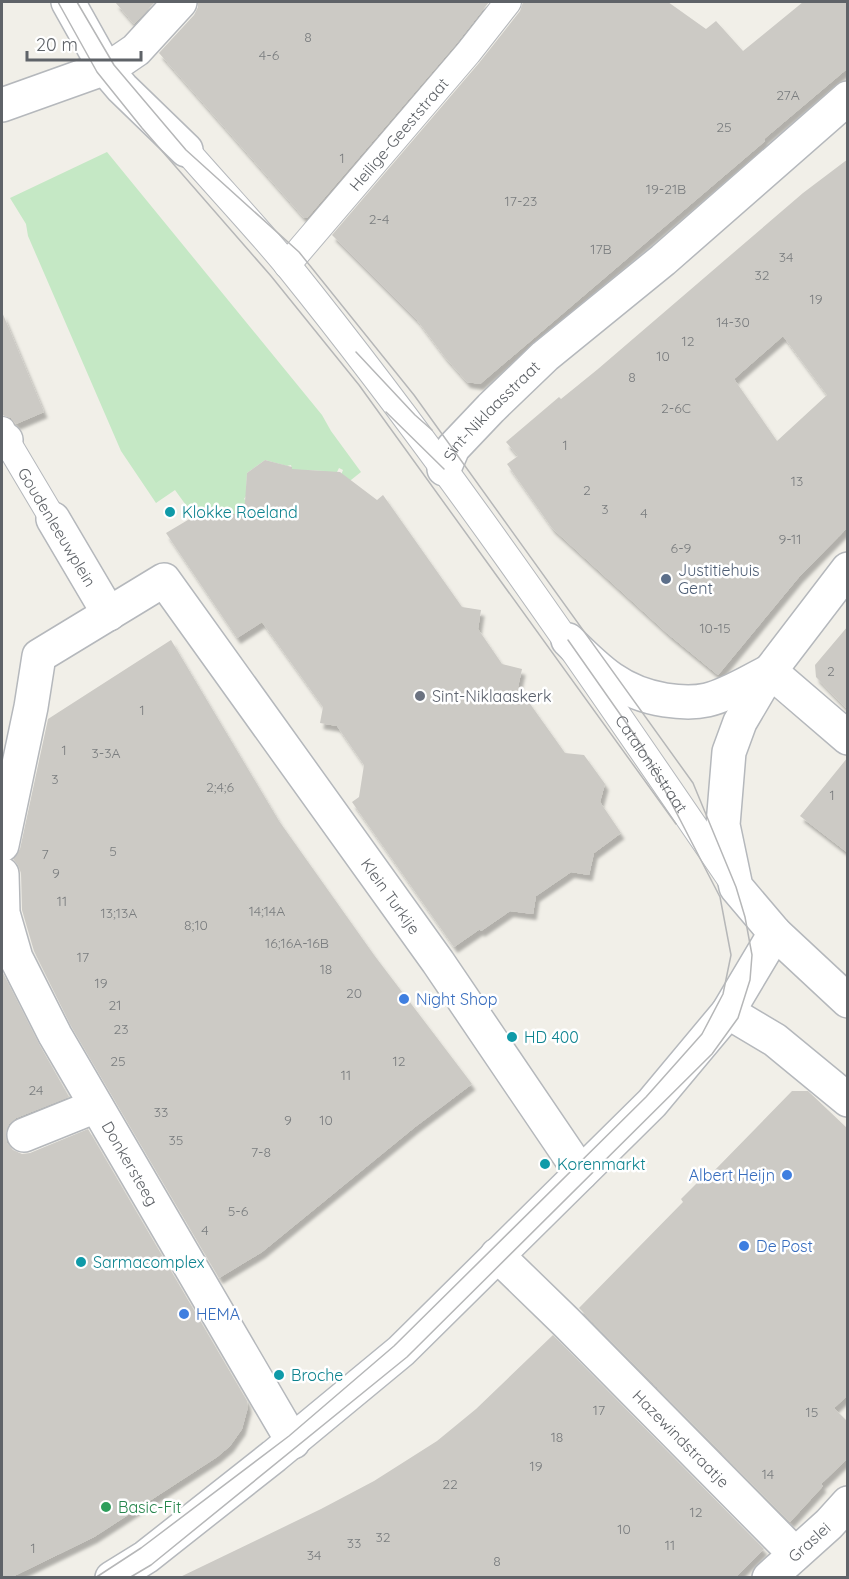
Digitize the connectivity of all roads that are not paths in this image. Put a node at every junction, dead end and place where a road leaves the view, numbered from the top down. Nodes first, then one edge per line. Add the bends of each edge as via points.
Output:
1 (68, 2) edge
2 (180, 2) edge
3 (508, 2) edge
4 (105, 68) junction
5 (848, 98) edge
6 (2, 105) edge
7 (186, 150) joint
8 (287, 265) junction
9 (3, 438) edge
10 (444, 469) junction
11 (53, 519) joint
12 (848, 569) edge
13 (109, 614) junction
14 (568, 640) junction
15 (770, 671) junction
16 (848, 738) edge
17 (2, 845) edge
18 (2, 874) edge
19 (736, 887) junction
20 (775, 933) junction
21 (848, 1001) edge
22 (728, 1012) junction
23 (848, 1100) edge
24 (96, 1106) junction
25 (24, 1135) dead end
26 (581, 1173) junction
27 (497, 1255) junction
28 (293, 1442) junction
29 (848, 1503) edge
30 (795, 1554) junction
31 (124, 1574) edge
32 (769, 1578) edge

1 - 4 street
2 - 4 street via 136,50
3 - 8 street, Heilige-Geeststraat
4 - 6 street
4 - 7 street
5 - 10 street, Sint-Niklaasstraat via 663,260 545,356 453,448
7 - 8 street, Cataloniëstraat
8 - 10 street, Cataloniëstraat
9 - 11 street, Goudenleeuwplein
10 - 14 street, Cataloniëstraat
11 - 13 street, Goudenleeuwplein
12 - 15 street
13 - 17 street via 39,656
13 - 26 street, Klein Turkije via 164,580 438,962
14 - 15 street via 624,688 677,702 706,700
14 - 19 street, Cataloniëstraat
15 - 16 street
15 - 19 street via 740,722 729,752 723,825
18 - 24 street, Donkersteeg via 3,913 16,958
19 - 20 street
20 - 21 street
20 - 22 street
22 - 23 street via 775,1040
22 - 26 street via 652,1103
24 - 25 street
24 - 28 street, Donkersteeg
26 - 27 street
27 - 28 street via 401,1351
27 - 30 street, Hazewindstraatje
28 - 31 street
29 - 30 street, Graslei
30 - 32 street, Graslei

